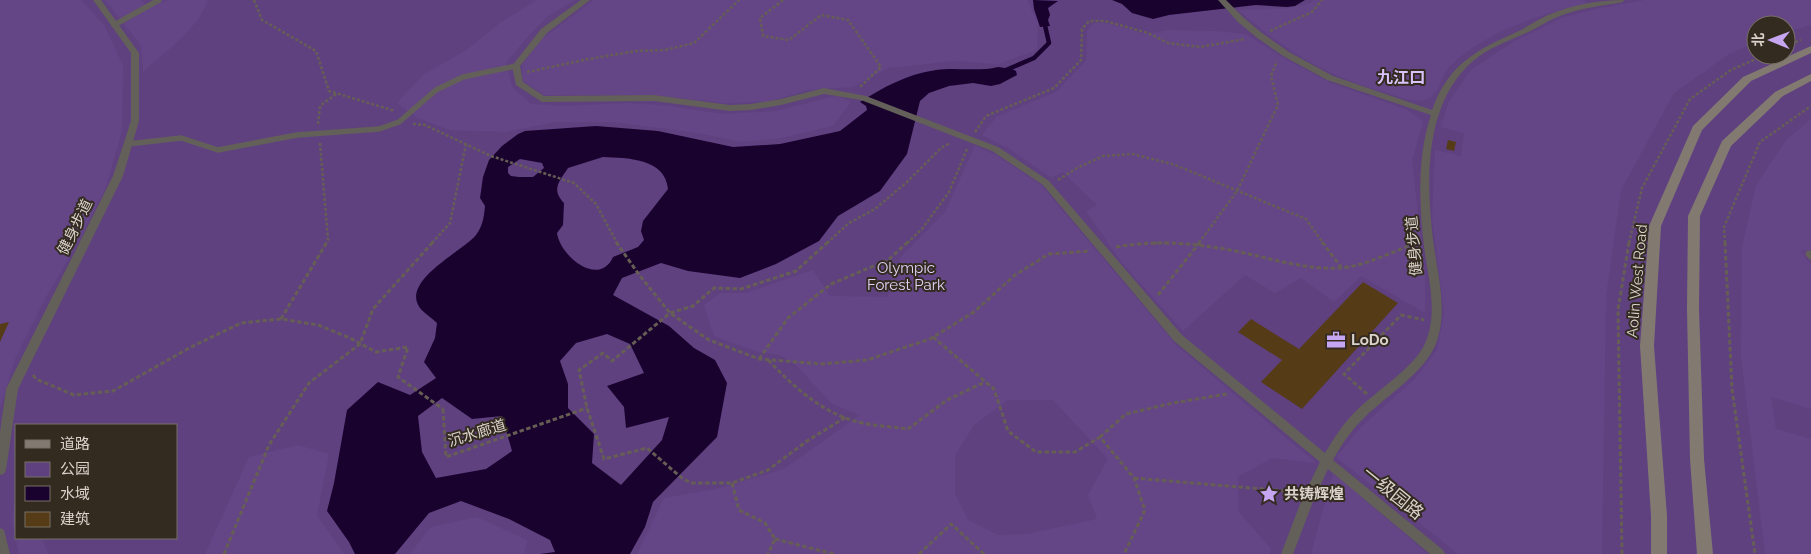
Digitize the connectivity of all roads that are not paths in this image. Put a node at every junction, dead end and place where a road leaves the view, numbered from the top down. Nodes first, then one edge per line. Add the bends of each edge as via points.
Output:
1 (97, 0) edge
2 (159, 0) edge
3 (586, 0) edge
4 (1222, 0) edge
5 (1620, 0) edge
6 (114, 25) junction
7 (1811, 49) edge
8 (517, 70) junction
9 (1811, 77) edge
10 (1434, 113) junction
11 (128, 144) junction
12 (1325, 460) junction
13 (0, 470) edge
14 (0, 534) edge
15 (4, 554) edge
16 (1287, 554) edge
17 (1440, 554) edge
18 (1659, 554) edge
19 (1705, 554) edge

1 - 6 street, 健身步道
2 - 6 lane
3 - 8 street via 544,31
4 - 10 street via 1259,35 1330,78
5 - 10 street, 健身步道 via 1560,13 1490,45 1465,64 1449,83
6 - 11 street, 健身步道 via 135,53 135,121
7 - 18 main road, Aolin West Road via 1746,79 1697,128 1655,226 1647,346
8 - 11 lane via 463,77 436,90 399,122 379,129 318,136 297,134 218,150 181,138
8 - 12 street, 一级园路 via 519,83 542,99 654,98 730,108 781,102 824,91 863,98 995,149 1049,186 1178,338
9 - 19 main road via 1779,94 1726,144 1694,216 1697,459
10 - 12 street, 健身步道 via 1425,190 1437,312 1431,343 1416,363 1359,416
11 - 13 street, 健身步道 via 118,176 12,389
12 - 16 street, 健身步道
12 - 17 street, 一级园路
14 - 15 street

